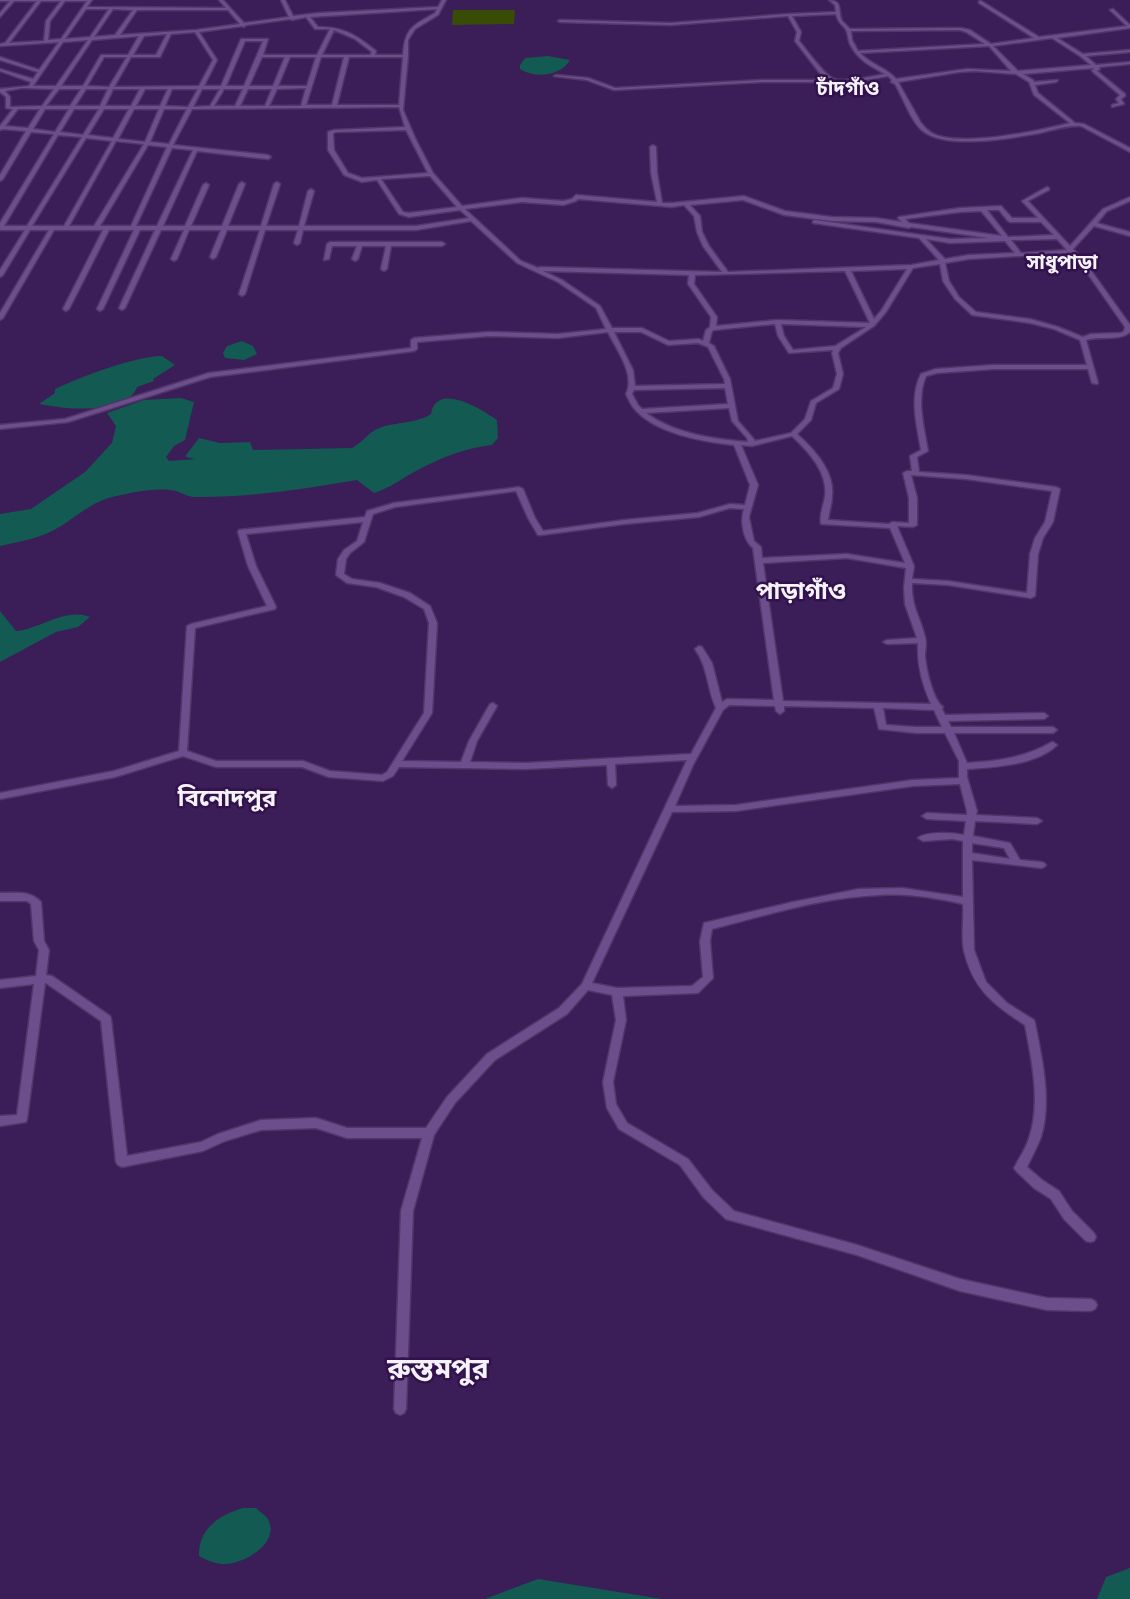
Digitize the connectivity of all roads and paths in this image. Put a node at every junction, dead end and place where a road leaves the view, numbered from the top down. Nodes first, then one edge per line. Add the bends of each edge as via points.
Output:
1 (0, 0) edge
2 (13, 0) edge
3 (40, 0) edge
4 (64, 0) edge
5 (90, 0) edge
6 (145, 0) edge
7 (221, 0) edge
8 (283, 0) edge
9 (444, 0) edge
10 (831, 0) edge
11 (980, 2) dead end
12 (85, 8) junction
13 (112, 8) junction
14 (136, 8) junction
15 (142, 8) junction
16 (441, 8) junction
17 (229, 9) junction
18 (1112, 10) dead end
19 (838, 13) junction
20 (789, 15) junction
21 (0, 16) edge
22 (308, 16) junction
23 (292, 19) junction
24 (560, 21) dead end
25 (244, 26) junction
26 (1130, 27) edge
27 (333, 28) junction
28 (849, 30) junction
29 (196, 32) junction
30 (142, 35) junction
31 (169, 35) junction
32 (117, 36) junction
33 (92, 38) junction
34 (1054, 38) junction
35 (1039, 39) junction
36 (64, 40) junction
37 (46, 42) junction
38 (7, 44) junction
39 (0, 45) edge
40 (990, 45) junction
41 (1130, 51) edge
42 (860, 52) junction
43 (1082, 55) junction
44 (131, 56) junction
45 (260, 56) junction
46 (288, 56) junction
47 (319, 56) junction
48 (347, 56) junction
49 (372, 56) junction
50 (406, 56) junction
51 (0, 58) edge
52 (1130, 63) edge
53 (1093, 65) junction
54 (0, 70) edge
55 (1013, 70) junction
56 (41, 72) junction
57 (890, 74) junction
58 (556, 76) dead end
59 (34, 81) junction
60 (833, 81) junction
61 (893, 81) junction
62 (1056, 81) dead end
63 (1032, 84) junction
64 (30, 87) junction
65 (57, 87) junction
66 (82, 87) junction
67 (144, 87) junction
68 (171, 87) junction
69 (201, 87) junction
70 (223, 87) junction
71 (248, 87) junction
72 (276, 87) junction
73 (308, 87) junction
74 (111, 88) junction
75 (0, 90) edge
76 (401, 106) junction
77 (1114, 106) dead end
78 (303, 107) junction
79 (334, 107) junction
80 (17, 108) junction
81 (43, 108) junction
82 (73, 108) junction
83 (102, 108) junction
84 (132, 108) junction
85 (161, 108) junction
86 (190, 108) junction
87 (211, 108) junction
88 (237, 108) junction
89 (266, 108) junction
90 (1074, 124) junction
91 (1, 128) edge
92 (409, 128) junction
93 (30, 130) junction
94 (58, 132) junction
95 (85, 136) junction
96 (115, 139) junction
97 (147, 143) junction
98 (171, 145) junction
99 (653, 147) dead end
100 (196, 148) junction
101 (1130, 150) edge
102 (268, 157) dead end
103 (431, 174) junction
104 (378, 178) junction
105 (0, 179) edge
106 (242, 184) dead end
107 (277, 184) dead end
108 (206, 185) dead end
109 (1047, 189) dead end
110 (311, 191) dead end
111 (1130, 199) edge
112 (685, 203) junction
113 (660, 204) junction
114 (461, 208) junction
115 (983, 209) junction
116 (784, 213) junction
117 (474, 219) junction
118 (1044, 220) junction
119 (1094, 224) junction
120 (909, 226) junction
121 (302, 227) junction
122 (0, 228) edge
123 (29, 228) junction
124 (96, 228) junction
125 (107, 228) junction
126 (135, 228) junction
127 (161, 228) junction
128 (189, 228) junction
129 (225, 228) junction
130 (263, 228) junction
131 (416, 228) junction
132 (52, 229) junction
133 (65, 229) junction
134 (1130, 234) edge
135 (921, 237) junction
136 (1058, 237) junction
137 (1008, 239) junction
138 (297, 243) dead end
139 (360, 244) junction
140 (388, 244) junction
141 (413, 244) junction
142 (442, 244) dead end
143 (1069, 251) junction
144 (1020, 254) junction
145 (213, 257) dead end
146 (326, 259) dead end
147 (356, 259) dead end
148 (174, 260) dead end
149 (943, 261) junction
150 (911, 267) junction
151 (384, 269) dead end
152 (534, 269) junction
153 (847, 269) junction
154 (725, 272) junction
155 (0, 274) edge
156 (692, 275) junction
157 (242, 294) dead end
158 (3, 307) edge
159 (122, 308) dead end
160 (66, 309) dead end
161 (100, 309) dead end
162 (0, 318) edge
163 (777, 322) junction
164 (873, 324) junction
165 (713, 328) junction
166 (606, 331) junction
167 (1119, 336) junction
168 (1083, 339) junction
169 (1130, 340) edge
170 (706, 342) junction
171 (838, 348) junction
172 (1090, 367) junction
173 (1095, 382) dead end
174 (728, 386) junction
175 (632, 388) junction
176 (732, 406) junction
177 (642, 411) junction
178 (0, 427) edge
179 (793, 434) junction
180 (737, 443) junction
181 (752, 444) junction
182 (916, 472) junction
183 (748, 507) junction
184 (368, 519) junction
185 (893, 526) junction
186 (758, 561) junction
187 (910, 566) junction
188 (908, 581) junction
189 (922, 640) junction
190 (887, 642) dead end
191 (699, 649) dead end
192 (878, 705) junction
193 (493, 706) dead end
194 (779, 707) junction
195 (939, 707) junction
196 (720, 708) junction
197 (1044, 716) dead end
198 (944, 718) junction
199 (949, 729) junction
200 (1053, 730) dead end
201 (1053, 745) dead end
202 (183, 753) junction
203 (693, 757) junction
204 (611, 762) junction
205 (396, 764) junction
206 (464, 766) junction
207 (963, 766) junction
208 (964, 781) junction
209 (612, 785) dead end
210 (0, 796) edge
211 (669, 808) junction
212 (927, 816) dead end
213 (970, 819) junction
214 (1037, 821) dead end
215 (923, 838) dead end
216 (967, 840) junction
217 (967, 856) junction
218 (1017, 862) junction
219 (1041, 865) dead end
220 (0, 897) edge
221 (967, 901) junction
222 (41, 980) junction
223 (0, 984) edge
224 (586, 986) junction
225 (617, 992) junction
226 (0, 1121) edge
227 (429, 1133) junction
228 (1090, 1237) dead end
229 (1091, 1305) dead end
230 (400, 1408) dead end

1 - 2 street
2 - 3 street
2 - 21 street
3 - 4 street
3 - 38 street
4 - 5 street
4 - 37 street via 48,21
5 - 12 street
6 - 15 street
7 - 17 street
8 - 23 street
9 - 16 street
10 - 19 street
11 - 35 street
12 - 13 street
12 - 36 street
13 - 14 street
13 - 33 street
14 - 15 street
14 - 32 street
15 - 17 street
16 - 22 street
16 - 50 street via 429,21 410,31
17 - 25 street
18 - 26 street
19 - 20 street
19 - 28 street via 841,24
20 - 24 street via 671,24
20 - 60 street via 799,32 797,41
22 - 23 street
22 - 27 street via 317,28
23 - 25 street
25 - 29 street
26 - 34 street
27 - 47 street
27 - 49 street via 357,38 374,52
28 - 40 street via 960,29
28 - 42 street via 850,44
29 - 31 street
29 - 69 street via 215,60
30 - 31 street
30 - 32 street
30 - 44 street
31 - 44 street via 158,56
32 - 33 street
33 - 36 street
33 - 65 street
34 - 35 street
34 - 43 street
35 - 40 street
36 - 37 street
36 - 56 street
37 - 38 street
38 - 39 street
40 - 42 street
40 - 55 street
41 - 43 street
42 - 57 street via 870,65
43 - 53 street
44 - 66 street via 103,56
44 - 74 street
45 - 46 street
45 - 70 street via 266,40 243,40
45 - 71 street
46 - 47 street
46 - 72 street
47 - 48 street
47 - 73 street
48 - 49 street
48 - 79 street
49 - 50 street
50 - 76 street
51 - 56 street
52 - 53 street
53 - 55 street via 1024,73
53 - 77 street via 1123,95 1118,99 1122,103
54 - 59 street
55 - 61 street via 968,70 920,81
55 - 63 street
56 - 59 street
57 - 60 street
57 - 61 street
58 - 60 street via 588,80 614,89
59 - 64 street
61 - 90 street via 923,130 932,137 950,140 1013,136
62 - 63 street
63 - 90 street via 1036,94
64 - 65 street
64 - 75 street
65 - 66 street
65 - 81 street
66 - 74 street
66 - 82 street
67 - 68 street
67 - 74 street
67 - 84 street
68 - 69 street
68 - 85 street
69 - 70 street
69 - 86 street
70 - 71 street
70 - 87 street
71 - 72 street
71 - 88 street
72 - 73 street
72 - 89 street
73 - 78 street
74 - 83 street
75 - 80 street via 8,97 8,108
76 - 79 street
76 - 92 street
78 - 79 street
78 - 89 street
80 - 81 street
80 - 91 street
81 - 82 street
81 - 93 street
82 - 83 street
82 - 94 street
83 - 84 street
83 - 95 street
84 - 85 street
84 - 96 street
85 - 86 street
85 - 97 street
86 - 87 street
86 - 98 street
87 - 88 street
88 - 89 street
90 - 101 street
91 - 93 street
92 - 103 street
92 - 104 street via 330,133 331,150 346,174 362,180
93 - 94 street
93 - 105 street
94 - 95 street
94 - 122 street
95 - 96 street
95 - 123 street
96 - 97 street
96 - 133 street
97 - 98 street
97 - 124 street
98 - 100 street
98 - 126 street
99 - 113 street
100 - 102 street
100 - 127 street
103 - 104 street
103 - 114 street
104 - 114 street via 401,213
106 - 129 street
107 - 130 street
108 - 128 street
109 - 118 street via 1025,201
110 - 121 street
111 - 119 street via 1105,210
112 - 113 street
112 - 116 street via 744,198
112 - 154 street via 697,216 697,229
113 - 114 street via 576,196 563,203 522,200
114 - 117 street
115 - 118 street via 1000,208 1010,220
115 - 120 street via 901,218
115 - 137 street
116 - 120 street
116 - 135 street via 841,227
117 - 131 street
117 - 152 street via 519,262
118 - 136 street
119 - 134 street
119 - 143 street
120 - 137 street
121 - 130 street
121 - 131 street
121 - 138 street
122 - 123 street
123 - 132 street
123 - 155 street
124 - 125 street
124 - 133 street
125 - 126 street
125 - 160 street
126 - 127 street
126 - 161 street
127 - 128 street
127 - 159 street
128 - 129 street
128 - 148 street
129 - 130 street
129 - 145 street
130 - 157 street
131 - 141 street
132 - 133 street
132 - 158 street
135 - 137 street via 950,241
135 - 149 street
136 - 137 street
136 - 143 street
137 - 144 street
139 - 140 street
139 - 146 street via 330,244
139 - 147 street
140 - 141 street
140 - 151 street
141 - 142 street
143 - 144 street
143 - 167 street via 1083,263 1125,321 1127,332
144 - 149 street
149 - 150 street
149 - 168 street via 946,281 960,303 974,314 1000,314 1038,322
150 - 153 street
150 - 164 street
152 - 156 street
152 - 166 street via 592,301 602,313
153 - 154 street
153 - 164 street
154 - 156 street
156 - 165 street via 691,284 712,312
158 - 162 street
163 - 164 street
163 - 165 street
163 - 171 street via 791,352
164 - 171 street
165 - 170 street via 708,330
166 - 170 street via 642,330 675,344
166 - 175 street via 630,370
166 - 178 street via 414,340 414,349 210,375 66,421
167 - 168 street
167 - 169 street
168 - 172 street
170 - 174 street via 725,373
171 - 179 street via 835,352 840,374 836,389 813,402 808,420
172 - 173 street
172 - 182 street via 994,367 923,375 918,409 925,450 913,456
174 - 175 street
174 - 176 street
175 - 177 street via 630,398
176 - 177 street
176 - 181 street via 735,421
177 - 180 street via 694,437
179 - 181 street
179 - 185 street via 816,457 828,485 824,522
180 - 181 street
180 - 183 street via 754,485
182 - 185 street via 907,473 913,498 913,525
182 - 188 street via 1056,489 1049,522 1034,554 1031,596
183 - 184 street via 729,506 699,515 541,533 519,489 394,505 370,513
183 - 186 street via 746,525 752,545 757,547
184 - 202 street via 242,532 252,566 272,607 191,626
184 - 205 street via 360,542 346,550 339,565 340,575 407,596 426,608 433,622 428,713
185 - 187 street
186 - 187 street via 847,556
186 - 194 street
187 - 188 street
188 - 189 street via 910,610
189 - 190 street
189 - 195 street via 919,655 923,674
191 - 196 street via 709,660 714,696
192 - 194 street
192 - 195 street
192 - 199 street via 882,727
193 - 206 street
194 - 196 street via 727,702
195 - 198 street
196 - 203 street
197 - 198 street
198 - 199 street
199 - 200 street
199 - 207 street
201 - 207 street via 1035,757
202 - 205 street via 216,764 303,764 329,774 382,778
202 - 210 street via 115,774
203 - 204 street
203 - 211 street
204 - 206 street
204 - 209 street
205 - 206 street
207 - 208 street
208 - 211 street via 913,783 736,808
208 - 213 street via 971,801
211 - 224 street
212 - 213 street
213 - 214 street
213 - 216 street
215 - 216 street via 952,836
216 - 217 street
216 - 218 street via 1007,845
217 - 218 street
217 - 221 street
218 - 219 street
220 - 222 street via 29,897 36,902 39,941 44,950
221 - 225 street via 906,892 861,893 707,926 708,978 704,985 680,992
221 - 228 street via 969,950 982,984 1003,1006 1030,1023 1040,1106 1033,1143 1020,1168 1055,1195
222 - 223 street
222 - 226 street via 22,1119
222 - 227 street via 48,979 106,1019 122,1162 203,1146 261,1125 316,1123 347,1133
224 - 225 street
224 - 227 street via 563,1011 491,1056 451,1100
225 - 229 street via 621,1020 608,1082 611,1105 623,1126 684,1162 730,1215 857,1250 960,1285 1047,1304
227 - 230 street via 407,1211

